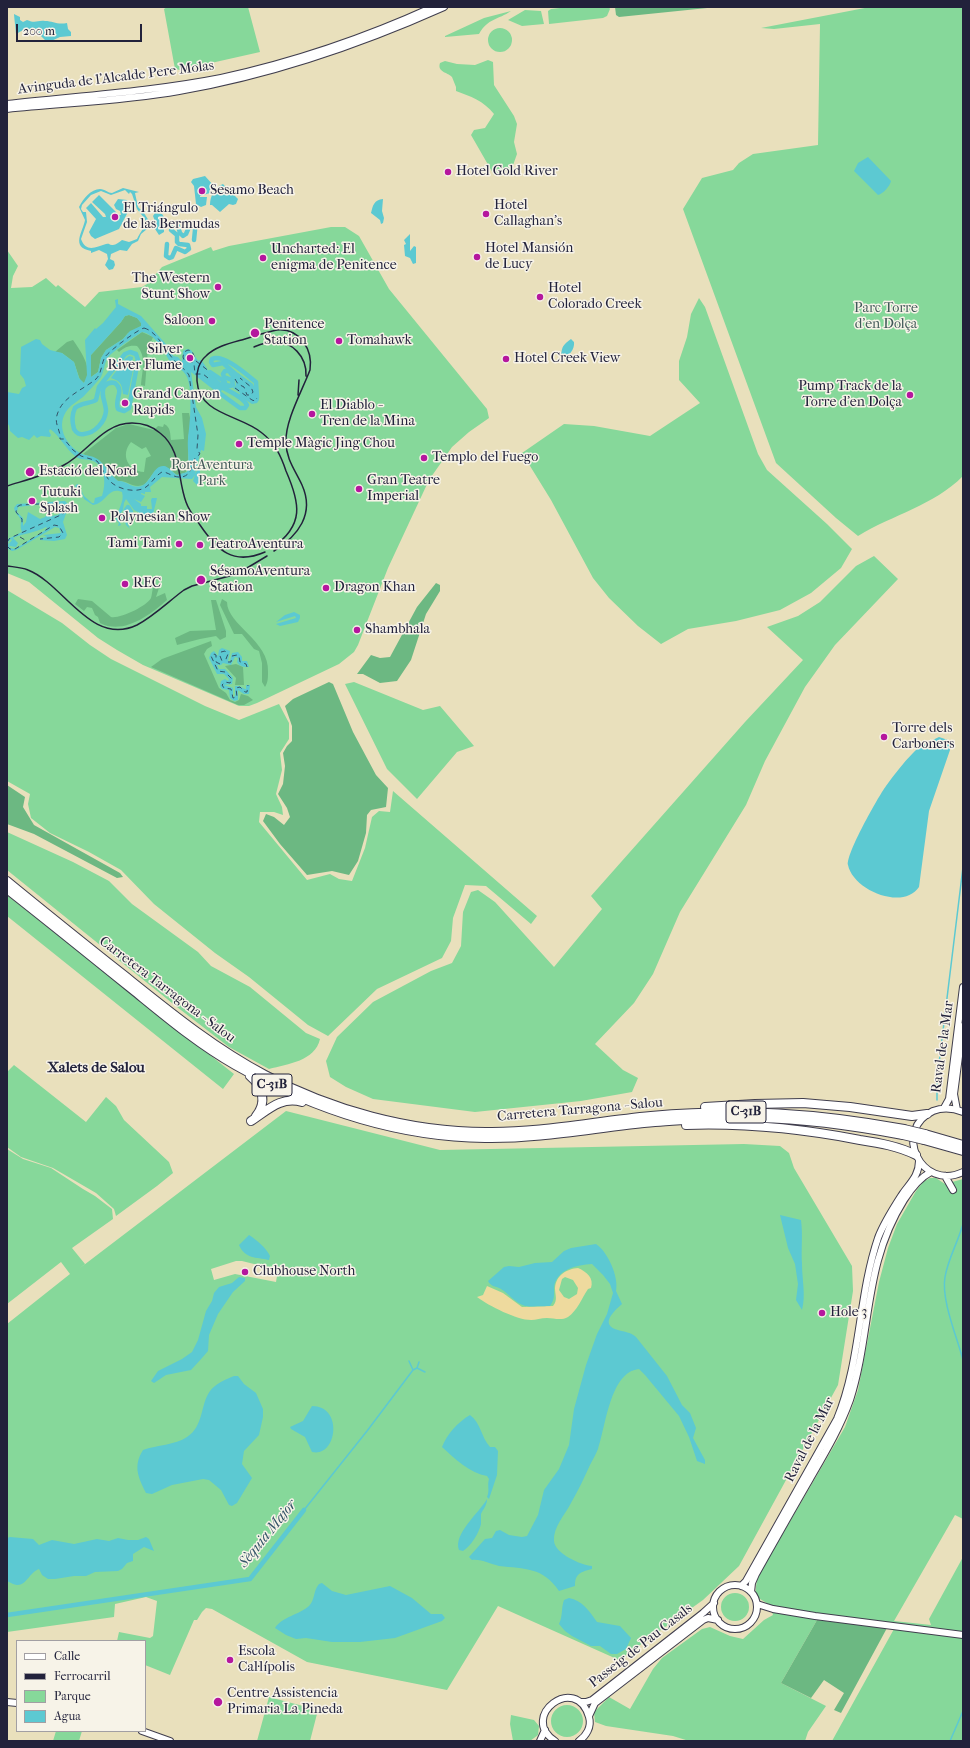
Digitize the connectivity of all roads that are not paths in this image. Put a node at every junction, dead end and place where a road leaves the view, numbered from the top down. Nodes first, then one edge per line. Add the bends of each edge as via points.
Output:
1 (433, 7) edge
2 (444, 7) edge
3 (7, 104) edge
4 (7, 109) edge
5 (7, 881) edge
6 (7, 889) edge
7 (963, 987) edge
8 (963, 1026) edge
9 (233, 1064) junction
10 (944, 1108) junction
11 (960, 1111) edge
12 (344, 1113) junction
13 (928, 1114) junction
14 (591, 1127) junction
15 (925, 1137) junction
16 (963, 1144) edge
17 (963, 1151) edge
18 (917, 1158) junction
19 (931, 1172) junction
20 (960, 1173) edge
21 (945, 1176) junction
22 (741, 1586) junction
23 (751, 1592) junction
24 (714, 1603) junction
25 (757, 1604) junction
26 (773, 1609) junction
27 (755, 1616) junction
28 (718, 1620) junction
29 (963, 1635) edge
30 (580, 1702) junction
31 (589, 1716) junction
32 (545, 1730) junction
33 (145, 1732) edge
34 (170, 1741) edge
35 (540, 1741) edge
36 (543, 1741) edge
37 (554, 1741) edge
38 (578, 1741) edge

1 - 3 street, Avinguda de l'Alcalde Pere Molas via 323,50 220,78 156,88
2 - 4 street, Avinguda de l'Alcalde Pere Molas via 323,55 221,83 159,94
5 - 14 highway, Carretera Tarragona - Salou / C-31B via 202,1036 267,1076 301,1092 372,1116 405,1124 451,1130 486,1132
6 - 9 highway, Carretera Tarragona - Salou / C-31B via 186,1032
7 - 10 street, Raval de la Mar via 948,1099
8 - 11 street, Raval de la Mar via 954,1094
9 - 12 highway, Carretera Tarragona - Salou / C-31B via 280,1089
9 - 12 highway via 256,1081 260,1088 263,1101 261,1109 251,1121 287,1100
10 - 11 street
10 - 13 street
12 - 14 highway, Carretera Tarragona - Salou / C-31B via 403,1130 450,1136 537,1136
13 - 14 highway via 912,1116 803,1103 755,1104 650,1113
13 - 18 street via 920,1121 914,1132 913,1142
14 - 15 highway, Carretera Tarragona - Salou / C-31B, bridge via 650,1116 755,1112 850,1119
14 - 18 highway via 765,1127 833,1134 901,1148
15 - 16 highway, Carretera Tarragona - Salou / C-31B
15 - 17 highway, C-31B
18 - 19 street
18 - 22 street, Raval de la Mar via 917,1175 884,1224 872,1256 854,1364 845,1401
19 - 21 street
19 - 23 street, Raval de la Mar via 918,1182 889,1227 876,1265 857,1374 845,1412 834,1438 756,1574
20 - 21 street
20 - 21 street via 954,1190
22 - 23 street
22 - 24 street via 724,1588
23 - 25 street
24 - 28 street via 714,1612
24 - 30 street, Passeig de Pau Casals via 592,1700
25 - 26 street
25 - 27 street
26 - 27 street
26 - 29 street
27 - 28 street via 747,1625 736,1628 724,1626
28 - 31 street, Passeig de Pau Casals via 703,1620 595,1703
30 - 31 street
30 - 32 street via 573,1698 557,1699 544,1715
31 - 38 street via 589,1729
32 - 35 street
32 - 37 street
33 - 34 street
36 - 37 street

